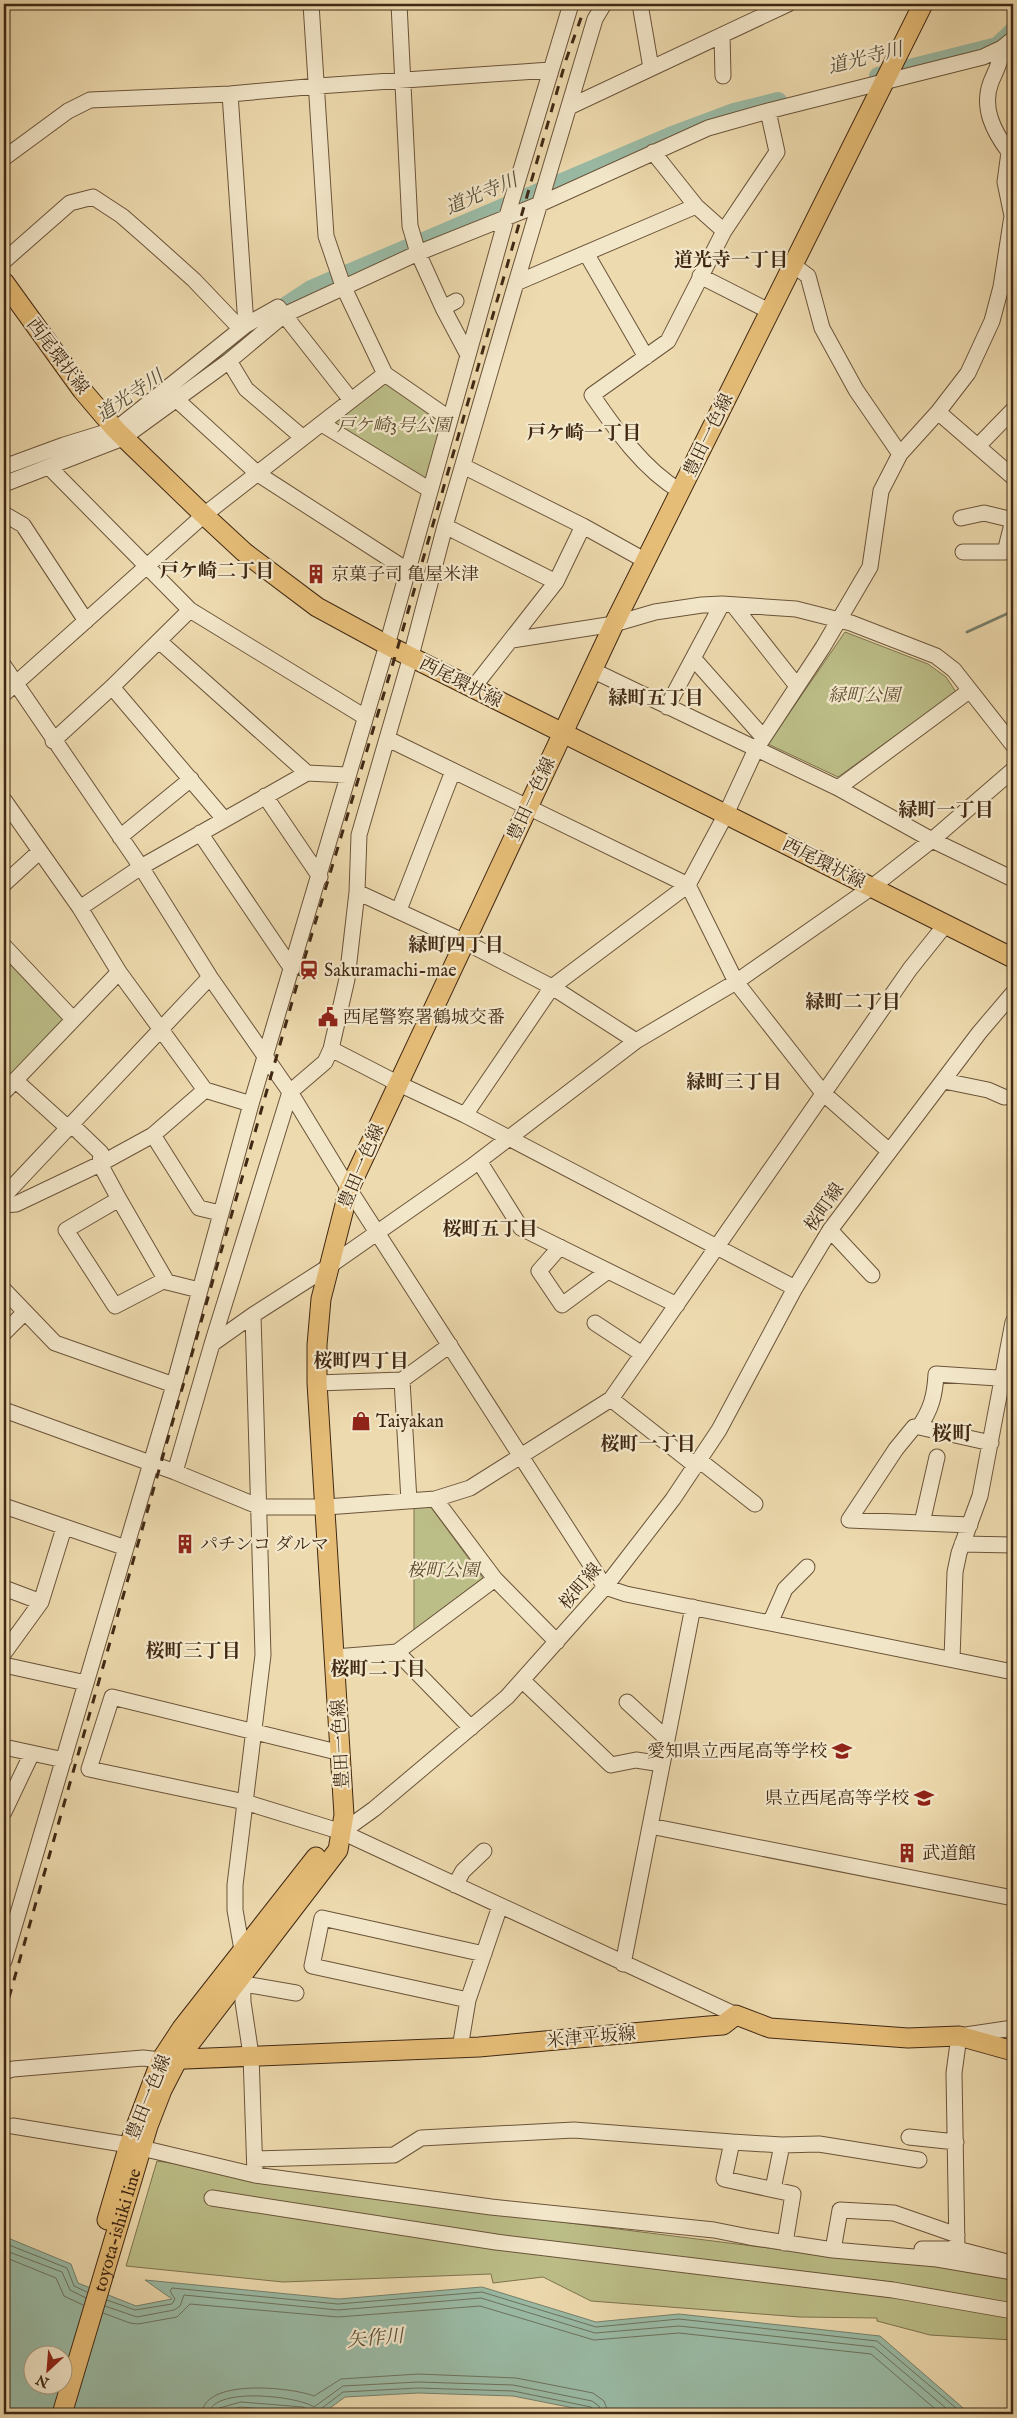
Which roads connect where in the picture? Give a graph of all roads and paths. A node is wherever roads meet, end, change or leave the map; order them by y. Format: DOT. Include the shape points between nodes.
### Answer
graph roads {
  1 [pos="311,4"];
  2 [pos="399,4"];
  3 [pos="604,4"];
  4 [pos="640,4"];
  5 [pos="788,4"];
  6 [pos="923,4"];
  7 [pos="570,5"];
  8 [pos="722,35"];
  9 [pos="1008,44"];
  10 [pos="651,68"];
  11 [pos="550,70"];
  12 [pos="723,76"];
  13 [pos="403,79"];
  14 [pos="885,81"];
  15 [pos="318,86"];
  16 [pos="230,94"];
  17 [pos="569,107"];
  18 [pos="768,111"];
  19 [pos="653,152"];
  20 [pos="1011,152"];
  21 [pos="4,158"];
  22 [pos="540,202"];
  23 [pos="696,206"];
  24 [pos="507,215"];
  25 [pos="724,231"];
  26 [pos="418,252"];
  27 [pos="586,253"];
  28 [pos="4,261"];
  29 [pos="793,265"];
  30 [pos="700,276"];
  31 [pos="4,282"];
  32 [pos="516,283"];
  33 [pos="343,286"];
  34 [pos="769,311"];
  35 [pos="282,312"];
  36 [pos="246,325"];
  37 [pos="468,355"];
  38 [pos="646,357"];
  39 [pos="229,362"];
  40 [pos="385,374"];
  41 [pos="176,400"];
  42 [pos="351,400"];
  43 [pos="1013,410"];
  44 [pos="938,412"];
  45 [pos="450,419"];
  46 [pos="322,424"];
  47 [pos="119,434"];
  48 [pos="302,438"];
  49 [pos="978,446"];
  50 [pos="900,454"];
  51 [pos="463,466"];
  52 [pos="4,467"];
  53 [pos="49,467"];
  54 [pos="258,474"];
  55 [pos="1013,477"];
  56 [pos="4,484"];
  57 [pos="430,490"];
  58 [pos="680,491"];
  59 [pos="4,514"];
  60 [pos="204,515"];
  61 [pos="961,518"];
  62 [pos="1013,520"];
  63 [pos="445,526"];
  64 [pos="584,526"];
  65 [pos="963,552"];
  66 [pos="646,561"];
  67 [pos="147,567"];
  68 [pos="407,570"];
  69 [pos="556,582"];
  70 [pos="728,605"];
  71 [pos="190,610"];
  72 [pos="840,619"];
  73 [pos="86,622"];
  74 [pos="614,624"];
  75 [pos="512,640"];
  76 [pos="159,641"];
  77 [pos="387,645"];
  78 [pos="411,656"];
  79 [pos="693,658"];
  80 [pos="4,666"];
  81 [pos="592,670"];
  82 [pos="15,683"];
  83 [pos="797,686"];
  84 [pos="112,687"];
  85 [pos="473,688"];
  86 [pos="969,691"];
  87 [pos="4,694"];
  88 [pos="667,707"];
  89 [pos="365,717"];
  90 [pos="562,734"];
  91 [pos="388,739"];
  92 [pos="53,740"];
  93 [pos="759,743"];
  94 [pos="1013,745"];
  95 [pos="1013,770"];
  96 [pos="453,771"];
  97 [pos="307,773"];
  98 [pos="347,776"];
  99 [pos="191,779"];
  100 [pos="838,788"];
  101 [pos="265,796"];
  102 [pos="4,800"];
  103 [pos="527,808"];
  104 [pos="726,814"];
  105 [pos="224,819"];
  106 [pos="200,833"];
  107 [pos="120,837"];
  108 [pos="932,840"];
  109 [pos="39,852"];
  110 [pos="141,866"];
  111 [pos="320,877"];
  112 [pos="1013,879"];
  113 [pos="4,884"];
  114 [pos="688,885"];
  115 [pos="872,887"];
  116 [pos="357,892"];
  117 [pos="80,908"];
  118 [pos="399,910"];
  119 [pos="946,924"];
  120 [pos="465,942"];
  121 [pos="4,946"];
  122 [pos="1013,958"];
  123 [pos="292,969"];
  124 [pos="119,972"];
  125 [pos="210,977"];
  126 [pos="736,982"];
  127 [pos="552,987"];
  128 [pos="1013,993"];
  129 [pos="72,1018"];
  130 [pos="161,1031"];
  131 [pos="636,1041"];
  132 [pos="331,1048"];
  133 [pos="266,1057"];
  134 [pos="15,1080"];
  135 [pos="944,1081"];
  136 [pos="398,1083"];
  137 [pos="205,1090"];
  138 [pos="4,1092"];
  139 [pos="290,1092"];
  140 [pos="823,1093"];
  141 [pos="1004,1097"];
  142 [pos="251,1104"];
  143 [pos="465,1115"];
  144 [pos="68,1128"];
  145 [pos="153,1135"];
  146 [pos="508,1138"];
  147 [pos="889,1151"];
  148 [pos="479,1161"];
  149 [pos="100,1164"];
  150 [pos="349,1189"];
  151 [pos="4,1196"];
  152 [pos="119,1199"];
  153 [pos="4,1205"];
  154 [pos="220,1213"];
  155 [pos="830,1230"];
  156 [pos="376,1232"];
  157 [pos="560,1247"];
  158 [pos="716,1248"];
  159 [pos="328,1267"];
  160 [pos="608,1271"];
  161 [pos="872,1275"];
  162 [pos="167,1282"];
  163 [pos="795,1288"];
  164 [pos="4,1290"];
  165 [pos="199,1290"];
  166 [pos="677,1305"];
  167 [pos="25,1312"];
  168 [pos="253,1315"];
  169 [pos="1013,1322"];
  170 [pos="595,1323"];
  171 [pos="4,1333"];
  172 [pos="212,1344"];
  173 [pos="450,1345"];
  174 [pos="642,1354"];
  175 [pos="1007,1378"];
  176 [pos="402,1380"];
  177 [pos="317,1383"];
  178 [pos="174,1385"];
  179 [pos="611,1399"];
  180 [pos="4,1410"];
  181 [pos="919,1427"];
  182 [pos="992,1443"];
  183 [pos="521,1455"];
  184 [pos="936,1457"];
  185 [pos="698,1463"];
  186 [pos="151,1464"];
  187 [pos="175,1472"];
  188 [pos="434,1499"];
  189 [pos="409,1501"];
  190 [pos="755,1504"];
  191 [pos="4,1506"];
  192 [pos="326,1506"];
  193 [pos="260,1507"];
  194 [pos="922,1523"];
  195 [pos="970,1525"];
  196 [pos="64,1528"];
  197 [pos="962,1544"];
  198 [pos="1013,1545"];
  199 [pos="126,1548"];
  200 [pos="807,1567"];
  201 [pos="496,1579"];
  202 [pos="606,1587"];
  203 [pos="4,1588"];
  204 [pos="41,1602"];
  205 [pos="693,1607"];
  206 [pos="770,1623"];
  207 [pos="557,1642"];
  208 [pos="397,1652"];
  209 [pos="4,1653"];
  210 [pos="335,1657"];
  211 [pos="952,1659"];
  212 [pos="4,1665"];
  213 [pos="1013,1672"];
  214 [pos="522,1680"];
  215 [pos="86,1683"];
  216 [pos="627,1702"];
  217 [pos="470,1728"];
  218 [pos="254,1733"];
  219 [pos="667,1739"];
  220 [pos="4,1747"];
  221 [pos="32,1753"];
  222 [pos="341,1753"];
  223 [pos="64,1760"];
  224 [pos="662,1764"];
  225 [pos="245,1802"];
  226 [pos="4,1812"];
  227 [pos="650,1826"];
  228 [pos="342,1832"];
  229 [pos="484,1851"];
  230 [pos="456,1885"];
  231 [pos="1013,1898"];
  232 [pos="500,1906"];
  233 [pos="242,1950"];
  234 [pos="484,1954"];
  235 [pos="4,1961"];
  236 [pos="623,1964"];
  237 [pos="244,1978"];
  238 [pos="296,1993"];
  239 [pos="468,2000"];
  240 [pos="736,2015"];
  241 [pos="1013,2028"];
  242 [pos="959,2036"];
  243 [pos="460,2048"];
  244 [pos="1013,2051"];
  245 [pos="250,2055"];
  246 [pos="169,2059"];
  247 [pos="4,2072"];
  248 [pos="12,2126"];
  249 [pos="908,2137"];
  250 [pos="732,2142"];
  251 [pos="956,2142"];
  252 [pos="782,2145"];
  253 [pos="134,2151"];
  254 [pos="255,2159"];
  255 [pos="919,2160"];
  256 [pos="256,2175"];
  257 [pos="773,2189"];
  258 [pos="212,2198"];
  259 [pos="957,2242"];
  260 [pos="785,2243"];
  261 [pos="833,2250"];
  262 [pos="888,2254"];
  263 [pos="1013,2266"];
  264 [pos="1013,2272"];
  265 [pos="1013,2311"];
  266 [pos="70,2346"];
  267 [pos="55,2396"];
  268 [pos="49,2414"];
  269 [pos="62,2414"];
  1 -- 15 [label="street"];
  2 -- 13 [label="street"];
  3 -- 17 [label="street" via="595,19"];
  4 -- 10 [label="street"];
  5 -- 8 [label="street"];
  6 -- 14 [label="main road, 豊田一色線"];
  7 -- 11 [label="street"];
  8 -- 10 [label="street"];
  8 -- 12 [label="street"];
  9 -- 14 [label="street" via="983,58"];
  9 -- 20 [label="street" via="990,84 988,111 995,132"];
  10 -- 17 [label="street"];
  11 -- 13 [label="street"];
  11 -- 24 [label="street"];
  13 -- 15 [label="street"];
  13 -- 26 [label="street" via="410,226"];
  14 -- 18 [label="street"];
  14 -- 29 [label="main road, 豊田一色線"];
  15 -- 16 [label="street"];
  15 -- 33 [label="street" via="326,236"];
  16 -- 21 [label="street" via="90,100 68,111"];
  16 -- 36 [label="street"];
  17 -- 22 [label="street"];
  18 -- 19 [label="street" via="708,128"];
  18 -- 25 [label="street" via="777,152"];
  19 -- 22 [label="street"];
  19 -- 23 [label="street"];
  20 -- 44 [label="street" via="1005,182 1012,216 992,321 968,373"];
  22 -- 24 [label="street"];
  22 -- 32 [label="street"];
  23 -- 25 [label="street"];
  23 -- 27 [label="street"];
  24 -- 26 [label="street"];
  24 -- 37 [label="street"];
  25 -- 30 [label="street"];
  26 -- 33 [label="street"];
  26 -- 37 [label="street" via="450,305"];
  27 -- 32 [label="street"];
  27 -- 38 [label="street"];
  28 -- 36 [label="street" via="70,203 93,197 146,237 235,323"];
  29 -- 34 [label="main road, 豊田一色線"];
  29 -- 50 [label="street" via="808,276 822,328 856,390"];
  30 -- 34 [label="street"];
  30 -- 38 [label="street" via="668,341"];
  31 -- 47 [label="main road, 西尾環状線" via="82,390"];
  32 -- 51 [label="street"];
  33 -- 35 [label="street"];
  33 -- 40 [label="street"];
  34 -- 58 [label="main road, 豊田一色線"];
  35 -- 36 [label="street"];
  35 -- 39 [label="street"];
  35 -- 42 [label="street"];
  36 -- 47 [label="street"];
  37 -- 45 [label="street"];
  38 -- 58 [label="street" via="592,395 623,439 669,485"];
  39 -- 41 [label="street"];
  39 -- 48 [label="street" via="246,389"];
  40 -- 42 [label="street"];
  40 -- 45 [label="street"];
  41 -- 47 [label="street"];
  41 -- 54 [label="street"];
  42 -- 46 [label="street"];
  43 -- 49 [label="street"];
  44 -- 49 [label="street"];
  44 -- 50 [label="street"];
  45 -- 57 [label="street"];
  46 -- 48 [label="street"];
  46 -- 57 [label="street"];
  47 -- 52 [label="street" via="64,444"];
  47 -- 53 [label="street"];
  47 -- 60 [label="main road, 西尾環状線"];
  48 -- 54 [label="street"];
  49 -- 55 [label="street"];
  50 -- 72 [label="street" via="881,491 870,567"];
  51 -- 63 [label="street"];
  51 -- 64 [label="street"];
  53 -- 56 [label="street"];
  53 -- 67 [label="street"];
  54 -- 60 [label="street"];
  54 -- 68 [label="street"];
  57 -- 68 [label="street"];
  58 -- 66 [label="main road, 豊田一色線"];
  59 -- 73 [label="street" via="23,525"];
  60 -- 67 [label="street"];
  60 -- 77 [label="main road, 西尾環状線" via="244,552 317,607"];
  61 -- 62 [label="street" via="984,513"];
  62 -- 65 [label="street" via="1005,552"];
  63 -- 69 [label="street"];
  63 -- 78 [label="street"];
  64 -- 66 [label="street"];
  64 -- 69 [label="street"];
  66 -- 74 [label="main road, 豊田一色線"];
  67 -- 71 [label="street"];
  67 -- 73 [label="street"];
  68 -- 77 [label="street"];
  69 -- 75 [label="street"];
  70 -- 72 [label="street" via="796,609"];
  70 -- 74 [label="street" via="655,612"];
  70 -- 79 [label="street"];
  70 -- 83 [label="street"];
  71 -- 76 [label="street"];
  71 -- 89 [label="street"];
  72 -- 83 [label="street"];
  72 -- 86 [label="street" via="936,656 954,670"];
  73 -- 82 [label="street"];
  74 -- 75 [label="street"];
  74 -- 81 [label="main road, 豊田一色線"];
  75 -- 85 [label="street"];
  76 -- 84 [label="street"];
  76 -- 97 [label="street"];
  77 -- 78 [label="main road, 西尾環状線"];
  77 -- 89 [label="street"];
  78 -- 85 [label="main road, 西尾環状線"];
  78 -- 91 [label="street"];
  79 -- 88 [label="street"];
  79 -- 93 [label="street"];
  80 -- 82 [label="street"];
  81 -- 88 [label="street"];
  81 -- 90 [label="main road, 豊田一色線"];
  82 -- 87 [label="street"];
  82 -- 92 [label="street"];
  83 -- 93 [label="street"];
  84 -- 92 [label="street"];
  84 -- 99 [label="street"];
  85 -- 90 [label="main road, 西尾環状線"];
  86 -- 94 [label="street"];
  86 -- 100 [label="street"];
  88 -- 93 [label="street"];
  89 -- 98 [label="street"];
  90 -- 103 [label="main road, 豊田一色線"];
  90 -- 104 [label="main road, 西尾環状線"];
  91 -- 96 [label="street"];
  91 -- 116 [label="street" via="359,835"];
  92 -- 107 [label="street"];
  93 -- 100 [label="street"];
  93 -- 104 [label="street"];
  95 -- 108 [label="street"];
  96 -- 103 [label="street"];
  96 -- 118 [label="street"];
  97 -- 98 [label="street"];
  97 -- 101 [label="street"];
  98 -- 111 [label="street"];
  99 -- 105 [label="street"];
  99 -- 107 [label="street"];
  100 -- 108 [label="street"];
  101 -- 105 [label="street"];
  101 -- 111 [label="street"];
  102 -- 109 [label="street"];
  103 -- 114 [label="street"];
  103 -- 120 [label="main road, 豊田一色線"];
  104 -- 114 [label="street"];
  104 -- 115 [label="main road, 西尾環状線"];
  105 -- 106 [label="street"];
  106 -- 110 [label="street"];
  106 -- 123 [label="street"];
  107 -- 110 [label="street"];
  108 -- 112 [label="street"];
  108 -- 115 [label="street"];
  109 -- 113 [label="street"];
  109 -- 117 [label="street"];
  110 -- 117 [label="street"];
  110 -- 125 [label="street"];
  111 -- 123 [label="street"];
  114 -- 126 [label="street"];
  114 -- 127 [label="street"];
  115 -- 119 [label="main road, 西尾環状線"];
  115 -- 126 [label="street"];
  116 -- 118 [label="street"];
  116 -- 132 [label="street" via="347,979"];
  117 -- 124 [label="street"];
  118 -- 120 [label="street"];
  119 -- 122 [label="main road, 西尾環状線"];
  119 -- 140 [label="street" via="910,969"];
  120 -- 127 [label="street"];
  120 -- 136 [label="main road, 豊田一色線"];
  121 -- 129 [label="street"];
  123 -- 133 [label="street"];
  124 -- 129 [label="street"];
  124 -- 130 [label="street"];
  125 -- 130 [label="street"];
  125 -- 133 [label="street"];
  126 -- 131 [label="street"];
  126 -- 140 [label="street"];
  127 -- 131 [label="street"];
  127 -- 143 [label="street"];
  128 -- 135 [label="street, 桜町線"];
  129 -- 134 [label="street"];
  130 -- 137 [label="street"];
  130 -- 144 [label="street"];
  131 -- 146 [label="street"];
  132 -- 136 [label="street"];
  132 -- 139 [label="street" via="325,1062"];
  133 -- 139 [label="street"];
  133 -- 142 [label="street"];
  134 -- 138 [label="street"];
  134 -- 144 [label="street"];
  135 -- 141 [label="street" via="988,1090"];
  135 -- 147 [label="street, 桜町線"];
  136 -- 143 [label="street"];
  136 -- 150 [label="main road, 豊田一色線"];
  137 -- 142 [label="street"];
  137 -- 145 [label="street"];
  139 -- 150 [label="street"];
  139 -- 172 [label="street"];
  140 -- 147 [label="street"];
  140 -- 158 [label="street"];
  142 -- 154 [label="street"];
  143 -- 146 [label="street"];
  144 -- 149 [label="street" via="76,1129 101,1153"];
  144 -- 151 [label="street"];
  145 -- 149 [label="street"];
  145 -- 154 [label="street" via="199,1208"];
  146 -- 148 [label="street"];
  146 -- 158 [label="street"];
  147 -- 155 [label="street, 桜町線"];
  148 -- 156 [label="street"];
  148 -- 157 [label="street" via="521,1228"];
  149 -- 152 [label="street"];
  149 -- 153 [label="street" via="16,1204"];
  150 -- 156 [label="street"];
  150 -- 159 [label="main road, 豊田一色線"];
  152 -- 162 [label="street"];
  152 -- 162 [label="street" via="66,1230 115,1306 163,1281"];
  154 -- 165 [label="street"];
  155 -- 161 [label="street"];
  155 -- 163 [label="street, 桜町線"];
  156 -- 159 [label="street"];
  156 -- 173 [label="street"];
  157 -- 160 [label="street"];
  157 -- 160 [label="street" via="540,1271 562,1305"];
  158 -- 163 [label="street"];
  158 -- 166 [label="street"];
  159 -- 168 [label="street"];
  159 -- 177 [label="main road, 豊田一色線" via="321,1299"];
  160 -- 166 [label="street"];
  162 -- 165 [label="street"];
  163 -- 185 [label="street, 桜町線"];
  164 -- 167 [label="street"];
  165 -- 178 [label="street"];
  166 -- 174 [label="street"];
  167 -- 171 [label="street"];
  167 -- 178 [label="street" via="55,1343"];
  168 -- 172 [label="street"];
  168 -- 193 [label="street"];
  169 -- 175 [label="street"];
  170 -- 174 [label="street"];
  172 -- 187 [label="street"];
  173 -- 176 [label="street"];
  173 -- 183 [label="street"];
  174 -- 179 [label="street"];
  175 -- 181 [label="street" via="936,1374 931,1406"];
  175 -- 182 [label="street"];
  176 -- 177 [label="street"];
  176 -- 189 [label="street"];
  177 -- 192 [label="main road, 豊田一色線"];
  178 -- 186 [label="street"];
  179 -- 183 [label="street"];
  179 -- 185 [label="street"];
  180 -- 186 [label="street"];
  181 -- 182 [label="street"];
  181 -- 194 [label="street" via="914,1427 896,1449 849,1520"];
  182 -- 195 [label="street"];
  183 -- 188 [label="street" via="470,1488"];
  183 -- 202 [label="street"];
  184 -- 194 [label="street"];
  185 -- 190 [label="street"];
  185 -- 202 [label="street, 桜町線"];
  186 -- 187 [label="street"];
  186 -- 199 [label="street"];
  187 -- 193 [label="street"];
  188 -- 189 [label="street"];
  188 -- 201 [label="street"];
  189 -- 192 [label="street"];
  191 -- 196 [label="street"];
  192 -- 193 [label="street"];
  192 -- 210 [label="main road, 豊田一色線"];
  193 -- 218 [label="street" via="263,1655"];
  194 -- 195 [label="street"];
  195 -- 197 [label="street"];
  196 -- 199 [label="street"];
  196 -- 204 [label="street"];
  197 -- 198 [label="street"];
  197 -- 211 [label="street" via="955,1572"];
  199 -- 215 [label="street"];
  200 -- 206 [label="street" via="786,1589"];
  201 -- 207 [label="street"];
  201 -- 208 [label="street"];
  202 -- 205 [label="street"];
  202 -- 207 [label="street, 桜町線"];
  203 -- 204 [label="street"];
  204 -- 209 [label="street"];
  205 -- 206 [label="street"];
  205 -- 219 [label="street"];
  206 -- 211 [label="street"];
  207 -- 214 [label="street, 桜町線"];
  208 -- 210 [label="street"];
  208 -- 217 [label="street"];
  210 -- 222 [label="main road, 豊田一色線"];
  211 -- 213 [label="street"];
  212 -- 215 [label="street"];
  214 -- 217 [label="street, 桜町線"];
  214 -- 224 [label="street" via="611,1765 636,1760"];
  215 -- 223 [label="street"];
  216 -- 219 [label="street"];
  217 -- 228 [label="street, 桜町線"];
  218 -- 222 [label="street"];
  218 -- 225 [label="street"];
  218 -- 225 [label="street" via="112,1697 89,1769"];
  219 -- 224 [label="street"];
  220 -- 221 [label="street"];
  221 -- 223 [label="street"];
  221 -- 226 [label="street"];
  222 -- 228 [label="main road, 豊田一色線"];
  223 -- 235 [label="street"];
  224 -- 227 [label="street"];
  225 -- 228 [label="street"];
  225 -- 233 [label="street" via="235,1885 235,1910"];
  227 -- 231 [label="street"];
  227 -- 236 [label="street"];
  228 -- 230 [label="street"];
  228 -- 233 [label="main road, 豊田一色線" via="329,1841"];
  228 -- 237 [label="main road, toyota-ishiki line" via="338,1850"];
  229 -- 230 [label="street" via="463,1871"];
  230 -- 232 [label="street"];
  232 -- 234 [label="street"];
  232 -- 236 [label="street"];
  233 -- 237 [label="street"];
  233 -- 246 [label="main road, 豊田一色線" via="182,2028"];
  234 -- 239 [label="street"];
  234 -- 239 [label="street" via="322,1918 312,1966"];
  236 -- 240 [label="street"];
  237 -- 238 [label="street"];
  237 -- 245 [label="street" via="243,2002"];
  237 -- 246 [label="main road, toyota-ishiki line"];
  239 -- 243 [label="street"];
  240 -- 242 [label="main road" via="770,2028 908,2038"];
  240 -- 243 [label="main road, 米津平坂線" via="723,2025"];
  241 -- 242 [label="street"];
  242 -- 244 [label="main road"];
  242 -- 251 [label="street" via="954,2074"];
  243 -- 245 [label="main road, 米津平坂線"];
  245 -- 246 [label="main road, 米津平坂線"];
  245 -- 254 [label="street"];
  246 -- 247 [label="street" via="118,2060"];
  246 -- 253 [label="main road, toyota-ishiki line" via="153,2111"];
  248 -- 253 [label="street"];
  249 -- 251 [label="street"];
  250 -- 252 [label="street"];
  250 -- 254 [label="street" via="574,2130 421,2138 394,2154"];
  250 -- 257 [label="street" via="724,2179"];
  251 -- 259 [label="street"];
  252 -- 255 [label="street" via="819,2144"];
  252 -- 257 [label="street"];
  253 -- 256 [label="street"];
  253 -- 266 [label="main road, 豊田一色線"];
  253 -- 269 [label="main road, toyota-ishiki line"];
  254 -- 256 [label="street"];
  256 -- 260 [label="street" via="491,2207 714,2230"];
  257 -- 260 [label="street" via="793,2194"];
  258 -- 265 [label="street" via="496,2242 893,2290"];
  259 -- 261 [label="street" via="894,2213 840,2210"];
  259 -- 262 [label="street"];
  259 -- 263 [label="street"];
  260 -- 261 [label="street"];
  261 -- 262 [label="street"];
  262 -- 264 [label="street"];
  267 -- 268 [label="main road"];
}
